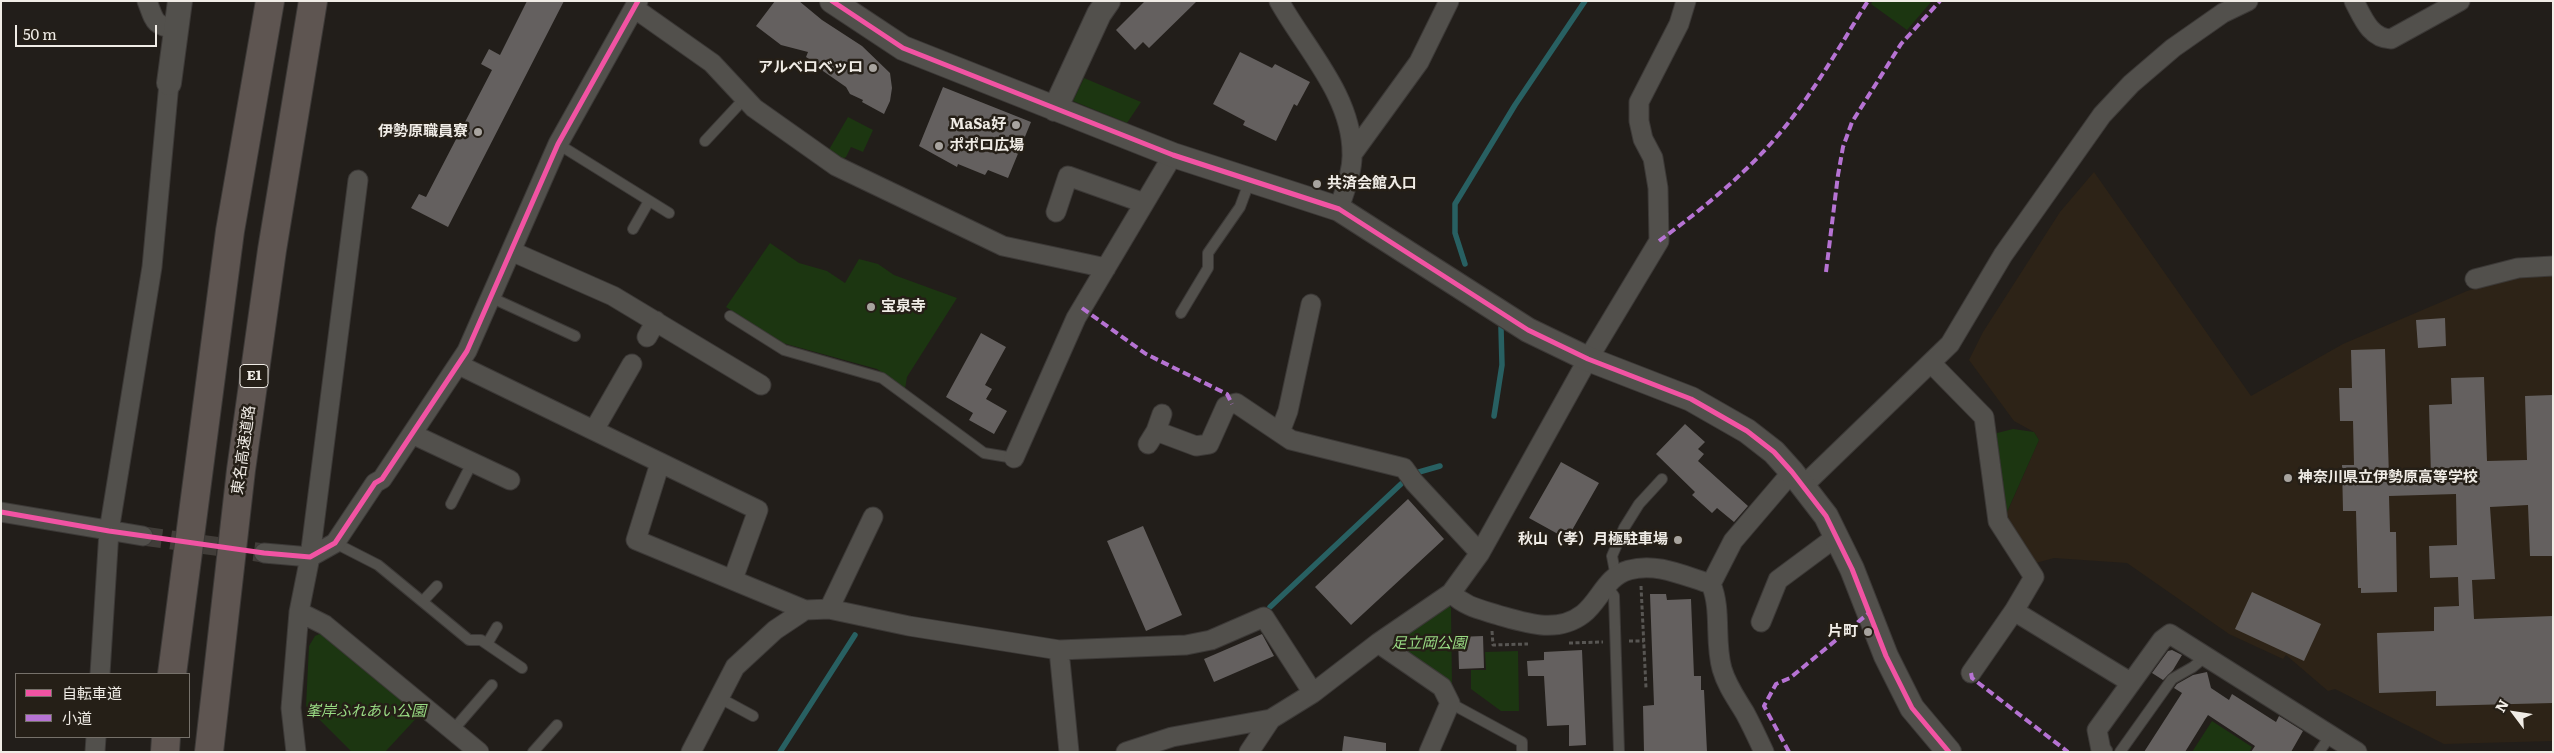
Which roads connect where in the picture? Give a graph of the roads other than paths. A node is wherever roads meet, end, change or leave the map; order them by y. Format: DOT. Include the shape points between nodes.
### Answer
graph roads {
  1 [pos="147,1"];
  2 [pos="180,1"];
  3 [pos="313,1"];
  4 [pos="832,1"];
  5 [pos="1108,1"];
  6 [pos="1449,1"];
  7 [pos="1686,1"];
  8 [pos="2248,1"];
  9 [pos="2354,1"];
  10 [pos="2460,1"];
  11 [pos="1286,4"];
  12 [pos="269,5"];
  13 [pos="636,5"];
  14 [pos="176,28"];
  15 [pos="169,83"];
  16 [pos="745,98"];
  17 [pos="1054,109"];
  18 [pos="705,141"];
  19 [pos="558,144"];
  20 [pos="1352,153"];
  21 [pos="1173,155"];
  22 [pos="1250,179"];
  23 [pos="358,180"];
  24 [pos="649,201"];
  25 [pos="1144,203"];
  26 [pos="1339,209"];
  27 [pos="1056,212"];
  28 [pos="669,213"];
  29 [pos="632,229"];
  30 [pos="511,251"];
  31 [pos="2553,266"];
  32 [pos="1106,268"];
  33 [pos="2475,279"];
  34 [pos="490,297"];
  35 [pos="1311,304"];
  36 [pos="1181,313"];
  37 [pos="730,316"];
  38 [pos="575,336"];
  39 [pos="1588,359"];
  40 [pos="632,364"];
  41 [pos="1932,364"];
  42 [pos="459,365"];
  43 [pos="761,385"];
  44 [pos="1155,429"];
  45 [pos="594,430"];
  46 [pos="1280,432"];
  47 [pos="412,434"];
  48 [pos="1014,458"];
  49 [pos="472,463"];
  50 [pos="660,463"];
  51 [pos="1798,478"];
  52 [pos="1662,479"];
  53 [pos="510,480"];
  54 [pos="451,504"];
  55 [pos="1,512"];
  56 [pos="873,517"];
  57 [pos="109,531"];
  58 [pos="143,536"];
  59 [pos="1836,537"];
  60 [pos="335,542"];
  61 [pos="264,553"];
  62 [pos="1480,553"];
  63 [pos="310,557"];
  64 [pos="733,579"];
  65 [pos="1611,581"];
  66 [pos="1711,584"];
  67 [pos="437,586"];
  68 [pos="1450,593"];
  69 [pos="423,601"];
  70 [pos="829,609"];
  71 [pos="805,610"];
  72 [pos="1761,611"];
  73 [pos="2014,611"];
  74 [pos="299,612"];
  75 [pos="497,627"];
  76 [pos="1378,643"];
  77 [pos="486,644"];
  78 [pos="1059,650"];
  79 [pos="2205,657"];
  80 [pos="522,668"];
  81 [pos="100,673"];
  82 [pos="172,673"];
  83 [pos="1971,673"];
  84 [pos="2130,682"];
  85 [pos="492,685"];
  86 [pos="1313,693"];
  87 [pos="718,697"];
  88 [pos="1450,703"];
  89 [pos="753,716"];
  90 [pos="1271,719"];
  91 [pos="557,725"];
  92 [pos="454,729"];
  93 [pos="2330,736"];
  94 [pos="96,738"];
  95 [pos="166,738"];
  96 [pos="95,752"];
  97 [pos="165,752"];
  98 [pos="209,752"];
  99 [pos="296,752"];
  100 [pos="479,752"];
  101 [pos="533,752"];
  102 [pos="690,752"];
  103 [pos="1068,752"];
  104 [pos="1126,752"];
  105 [pos="1249,752"];
  106 [pos="1430,752"];
  107 [pos="1522,752"];
  108 [pos="1618,752"];
  109 [pos="1764,752"];
  110 [pos="1950,752"];
  111 [pos="2103,752"];
  112 [pos="2120,752"];
  113 [pos="2319,752"];
  114 [pos="2357,752"];
  1 -- 14 [label="street" via="159,26"];
  2 -- 14 [label="street"];
  3 -- 98 [label="highway, 東名高速道路 / E1" via="272,250 242,461"];
  4 -- 17 [label="street" via="903,48"];
  5 -- 17 [label="street"];
  6 -- 20 [label="street" via="1418,62"];
  7 -- 39 [label="street" via="1679,24 1640,102 1641,130 1653,158 1658,188 1659,242"];
  8 -- 41 [label="street" via="2223,13 2173,48 2131,84 2102,115 2003,256 1950,344"];
  9 -- 10 [label="street" via="2367,26 2383,38 2391,39"];
  11 -- 20 [label="street" via="1338,94"];
  12 -- 82 [label="highway" via="228,241"];
  13 -- 16 [label="street" via="712,63"];
  13 -- 19 [label="street"];
  14 -- 15 [label="street"];
  15 -- 57 [label="street" via="152,267"];
  16 -- 18 [label="lane"];
  16 -- 32 [label="street" via="775,125 836,166 994,242 1028,253"];
  17 -- 21 [label="street"];
  19 -- 24 [label="lane"];
  19 -- 30 [label="street"];
  20 -- 26 [label="street"];
  21 -- 22 [label="street"];
  21 -- 25 [label="street"];
  22 -- 26 [label="street"];
  22 -- 36 [label="lane" via="1240,207 1208,253 1208,268"];
  23 -- 63 [label="street"];
  24 -- 28 [label="lane"];
  24 -- 29 [label="lane"];
  25 -- 27 [label="street" via="1068,176"];
  25 -- 32 [label="street"];
  26 -- 39 [label="street" via="1528,330"];
  30 -- 34 [label="street"];
  30 -- 43 [label="street" via="613,296 651,328"];
  31 -- 33 [label="street" via="2518,268"];
  32 -- 48 [label="street" via="1076,318"];
  34 -- 38 [label="lane"];
  34 -- 42 [label="street"];
  35 -- 46 [label="street" via="1297,334 1288,411"];
  37 -- 48 [label="lane" via="784,350 882,378 984,453"];
  39 -- 51 [label="street" via="1708,407 1761,442"];
  39 -- 62 [label="street"];
  40 -- 45 [label="street"];
  41 -- 51 [label="street"];
  41 -- 73 [label="street" via="1984,416 1998,520 2034,577"];
  42 -- 45 [label="street"];
  42 -- 47 [label="street"];
  44 -- 46 [label="street" via="1196,446 1209,444 1226,406 1236,403"];
  45 -- 50 [label="street"];
  46 -- 62 [label="street" via="1291,440 1404,468"];
  47 -- 49 [label="street"];
  47 -- 60 [label="street"];
  49 -- 53 [label="street"];
  49 -- 54 [label="lane"];
  50 -- 64 [label="street" via="758,510"];
  50 -- 64 [label="street" via="634,547"];
  51 -- 59 [label="street" via="1826,516"];
  51 -- 66 [label="street" via="1733,540"];
  52 -- 65 [label="lane" via="1639,504 1624,528 1612,556"];
  55 -- 57 [label="street"];
  56 -- 70 [label="street"];
  57 -- 58 [label="street"];
  57 -- 81 [label="street"];
  59 -- 72 [label="street" via="1778,580"];
  59 -- 110 [label="street" via="1886,656 1912,708"];
  60 -- 63 [label="street"];
  60 -- 69 [label="lane" via="378,565"];
  61 -- 63 [label="street"];
  62 -- 68 [label="street"];
  63 -- 74 [label="street"];
  64 -- 71 [label="street"];
  65 -- 66 [label="street" via="1627,570 1661,568"];
  65 -- 68 [label="street" via="1583,614 1552,626 1526,623 1462,604"];
  65 -- 108 [label="lane"];
  66 -- 109 [label="street" via="1716,597 1721,668"];
  67 -- 69 [label="lane"];
  68 -- 76 [label="street"];
  69 -- 77 [label="lane" via="469,640 481,640"];
  70 -- 71 [label="street"];
  70 -- 78 [label="street" via="909,626"];
  71 -- 87 [label="street" via="754,648 735,667"];
  73 -- 83 [label="street"];
  73 -- 84 [label="street"];
  74 -- 92 [label="street" via="325,625"];
  74 -- 99 [label="street" via="291,708"];
  75 -- 77 [label="lane"];
  76 -- 86 [label="street"];
  76 -- 88 [label="street" via="1442,688"];
  77 -- 80 [label="lane"];
  78 -- 86 [label="street" via="1186,645 1211,640 1264,617"];
  78 -- 103 [label="street"];
  79 -- 84 [label="street" via="2170,634"];
  79 -- 93 [label="street"];
  79 -- 112 [label="lane" via="2172,679"];
  84 -- 111 [label="street" via="2097,730"];
  85 -- 92 [label="lane"];
  86 -- 90 [label="street"];
  87 -- 89 [label="lane"];
  87 -- 102 [label="street"];
  88 -- 106 [label="street"];
  88 -- 107 [label="lane" via="1522,742"];
  90 -- 104 [label="street" via="1172,737"];
  90 -- 105 [label="street"];
  91 -- 101 [label="lane"];
  92 -- 100 [label="street"];
  93 -- 113 [label="lane"];
  93 -- 114 [label="street"];
  94 -- 96 [label="street"];
  95 -- 97 [label="highway"];
}
